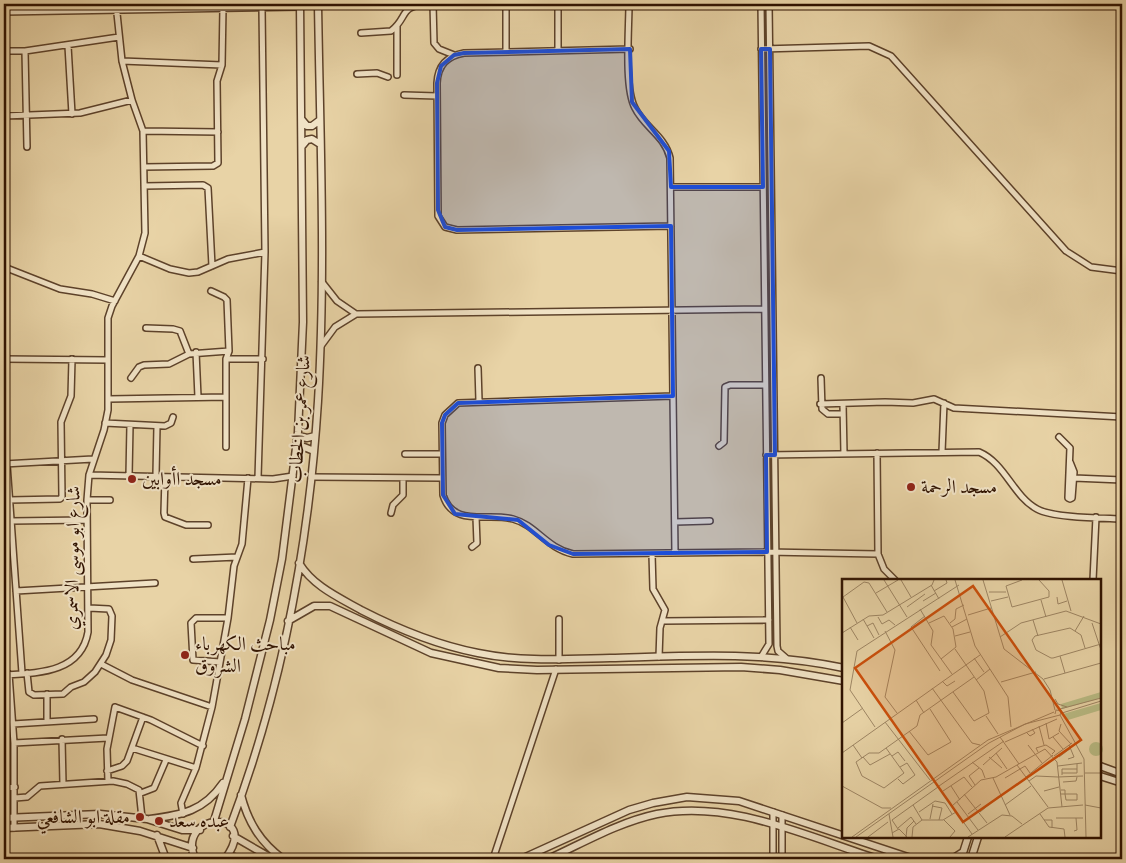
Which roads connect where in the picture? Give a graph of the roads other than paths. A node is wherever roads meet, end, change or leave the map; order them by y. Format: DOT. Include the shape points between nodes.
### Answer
graph roads {
  1 [pos="318,4"];
  2 [pos="428,4"];
  3 [pos="433,4"];
  4 [pos="479,4"];
  5 [pos="629,4"];
  6 [pos="761,4"];
  7 [pos="770,4"];
  8 [pos="300,5"];
  9 [pos="518,5"];
  10 [pos="558,5"];
  11 [pos="506,6"];
  12 [pos="116,7"];
  13 [pos="223,8"];
  14 [pos="262,8"];
  15 [pos="4,12"];
  16 [pos="397,25"];
  17 [pos="361,33"];
  18 [pos="119,37"];
  19 [pos="68,46"];
  20 [pos="630,49"];
  21 [pos="761,49"];
  22 [pos="770,49"];
  23 [pos="558,50"];
  24 [pos="4,51"];
  25 [pos="25,51"];
  26 [pos="506,52"];
  27 [pos="454,55"];
  28 [pos="122,61"];
  29 [pos="222,65"];
  30 [pos="357,74"];
  31 [pos="397,75"];
  32 [pos="388,77"];
  33 [pos="404,95"];
  34 [pos="438,96"];
  35 [pos="132,100"];
  36 [pos="72,114"];
  37 [pos="4,116"];
  38 [pos="26,116"];
  39 [pos="301,118"];
  40 [pos="320,120"];
  41 [pos="143,131"];
  42 [pos="218,132"];
  43 [pos="320,144"];
  44 [pos="301,147"];
  45 [pos="27,148"];
  46 [pos="144,167"];
  47 [pos="144,186"];
  48 [pos="763,187"];
  49 [pos="671,188"];
  50 [pos="671,226"];
  51 [pos="4,232"];
  52 [pos="4,238"];
  53 [pos="265,252"];
  54 [pos="139,256"];
  55 [pos="212,266"];
  56 [pos="4,267"];
  57 [pos="1122,271"];
  58 [pos="320,279"];
  59 [pos="211,291"];
  60 [pos="115,301"];
  61 [pos="764,309"];
  62 [pos="672,310"];
  63 [pos="356,314"];
  64 [pos="146,328"];
  65 [pos="320,346"];
  66 [pos="228,350"];
  67 [pos="196,352"];
  68 [pos="189,354"];
  69 [pos="4,359"];
  70 [pos="72,359"];
  71 [pos="226,359"];
  72 [pos="263,359"];
  73 [pos="108,360"];
  74 [pos="478,368"];
  75 [pos="131,378"];
  76 [pos="822,378"];
  77 [pos="765,385"];
  78 [pos="673,396"];
  79 [pos="198,397"];
  80 [pos="226,397"];
  81 [pos="109,399"];
  82 [pos="479,400"];
  83 [pos="944,403"];
  84 [pos="820,404"];
  85 [pos="843,404"];
  86 [pos="843,414"];
  87 [pos="1122,417"];
  88 [pos="173,418"];
  89 [pos="105,423"];
  90 [pos="130,425"];
  91 [pos="157,426"];
  92 [pos="298,436"];
  93 [pos="315,436"];
  94 [pos="1059,437"];
  95 [pos="719,446"];
  96 [pos="226,447"];
  97 [pos="296,450"];
  98 [pos="314,451"];
  99 [pos="942,452"];
  100 [pos="877,453"];
  101 [pos="405,454"];
  102 [pos="442,454"];
  103 [pos="844,454"];
  104 [pos="766,455"];
  105 [pos="775,455"];
  106 [pos="93,459"];
  107 [pos="62,461"];
  108 [pos="6,464"];
  109 [pos="89,475"];
  110 [pos="156,475"];
  111 [pos="129,476"];
  112 [pos="293,476"];
  113 [pos="165,477"];
  114 [pos="311,477"];
  115 [pos="248,478"];
  116 [pos="258,478"];
  117 [pos="403,478"];
  118 [pos="442,478"];
  119 [pos="1122,480"];
  120 [pos="9,500"];
  121 [pos="87,500"];
  122 [pos="110,500"];
  123 [pos="391,513"];
  124 [pos="4,514"];
  125 [pos="11,514"];
  126 [pos="476,517"];
  127 [pos="1096,518"];
  128 [pos="1122,519"];
  129 [pos="86,520"];
  130 [pos="11,521"];
  131 [pos="710,521"];
  132 [pos="675,522"];
  133 [pos="208,525"];
  134 [pos="472,547"];
  135 [pos="768,552"];
  136 [pos="776,552"];
  137 [pos="675,553"];
  138 [pos="652,554"];
  139 [pos="878,554"];
  140 [pos="237,557"];
  141 [pos="193,559"];
  142 [pos="299,563"];
  143 [pos="894,579"];
  144 [pos="1093,579"];
  145 [pos="155,583"];
  146 [pos="88,586"];
  147 [pos="16,591"];
  148 [pos="89,608"];
  149 [pos="228,618"];
  150 [pos="559,619"];
  151 [pos="768,620"];
  152 [pos="288,621"];
  153 [pos="663,621"];
  154 [pos="479,654"];
  155 [pos="660,657"];
  156 [pos="689,657"];
  157 [pos="761,657"];
  158 [pos="786,658"];
  159 [pos="559,660"];
  160 [pos="220,662"];
  161 [pos="102,664"];
  162 [pos="478,664"];
  163 [pos="689,668"];
  164 [pos="842,668"];
  165 [pos="556,669"];
  166 [pos="25,673"];
  167 [pos="6,674"];
  168 [pos="842,680"];
  169 [pos="10,694"];
  170 [pos="46,694"];
  171 [pos="4,695"];
  172 [pos="212,707"];
  173 [pos="143,717"];
  174 [pos="94,719"];
  175 [pos="47,722"];
  176 [pos="13,724"];
  177 [pos="108,738"];
  178 [pos="62,739"];
  179 [pos="14,743"];
  180 [pos="202,746"];
  181 [pos="132,748"];
  182 [pos="166,760"];
  183 [pos="1101,766"];
  184 [pos="196,768"];
  185 [pos="107,771"];
  186 [pos="1122,774"];
  187 [pos="1101,776"];
  188 [pos="227,778"];
  189 [pos="108,782"];
  190 [pos="1122,783"];
  191 [pos="63,784"];
  192 [pos="4,788"];
  193 [pos="15,788"];
  194 [pos="141,793"];
  195 [pos="241,795"];
  196 [pos="15,798"];
  197 [pos="773,812"];
  198 [pos="183,814"];
  199 [pos="782,815"];
  200 [pos="14,817"];
  201 [pos="4,818"];
  202 [pos="144,819"];
  203 [pos="214,821"];
  204 [pos="772,825"];
  205 [pos="230,827"];
  206 [pos="4,828"];
  207 [pos="14,828"];
  208 [pos="782,828"];
  209 [pos="200,830"];
  210 [pos="156,835"];
  211 [pos="233,836"];
  212 [pos="842,837"];
  213 [pos="846,838"];
  214 [pos="968,838"];
  215 [pos="978,838"];
  216 [pos="193,848"];
  217 [pos="962,856"];
  218 [pos="227,857"];
  219 [pos="972,858"];
  220 [pos="166,859"];
  221 [pos="195,859"];
  222 [pos="241,859"];
  223 [pos="281,859"];
  224 [pos="493,859"];
  225 [pos="521,859"];
  226 [pos="548,859"];
  227 [pos="773,859"];
  228 [pos="782,859"];
  229 [pos="878,859"];
  230 [pos="914,859"];
  231 [pos="952,859"];
  1 -- 40 [label="street, شارع عمر بن الخطاب"];
  2 -- 16 [label="street" via="411,7"];
  3 -- 27 [label="street" via="434,43 439,49"];
  4 -- 11 [label="street"];
  5 -- 20 [label="street"];
  6 -- 21 [label="street"];
  7 -- 22 [label="street"];
  8 -- 14 [label="street"];
  8 -- 39 [label="street, شارع عمر بن الخطاب"];
  9 -- 10 [label="street"];
  9 -- 11 [label="street"];
  10 -- 23 [label="street"];
  11 -- 26 [label="street"];
  12 -- 13 [label="street"];
  12 -- 15 [label="street"];
  12 -- 18 [label="street, شارع ابو موسى الاسمري"];
  13 -- 14 [label="street"];
  13 -- 29 [label="street"];
  14 -- 53 [label="street"];
  16 -- 17 [label="street" via="386,32"];
  16 -- 31 [label="street"];
  18 -- 19 [label="street"];
  18 -- 28 [label="street, شارع ابو موسى الاسمري"];
  19 -- 25 [label="street"];
  19 -- 36 [label="street"];
  20 -- 23 [label="street"];
  20 -- 49 [label="street" via="632,102 640,117 669,150"];
  21 -- 22 [label="street"];
  21 -- 48 [label="street"];
  22 -- 57 [label="street" via="869,46 891,56 1066,251 1091,267"];
  22 -- 105 [label="street"];
  23 -- 26 [label="street"];
  24 -- 25 [label="street"];
  25 -- 38 [label="street"];
  26 -- 27 [label="street"];
  27 -- 34 [label="street" via="441,66"];
  28 -- 29 [label="street"];
  28 -- 35 [label="street, شارع ابو موسى الاسمري"];
  29 -- 42 [label="street" via="217,81"];
  30 -- 32 [label="street"];
  33 -- 34 [label="street"];
  34 -- 50 [label="street" via="438,216 445,227 457,230"];
  35 -- 36 [label="street"];
  35 -- 41 [label="street, شارع ابو موسى الاسمري"];
  36 -- 38 [label="street"];
  37 -- 38 [label="street"];
  38 -- 45 [label="street"];
  39 -- 40 [label="street" via="307,126"];
  39 -- 44 [label="street, شارع عمر بن الخطاب"];
  40 -- 43 [label="street, شارع عمر بن الخطاب"];
  41 -- 42 [label="street"];
  41 -- 46 [label="street, شارع ابو موسى الاسمري"];
  42 -- 46 [label="street" via="218,161 215,166"];
  43 -- 44 [label="street" via="312,139 303,142"];
  43 -- 58 [label="street, شارع عمر بن الخطاب"];
  44 -- 92 [label="street, شارع عمر بن الخطاب" via="304,322"];
  46 -- 47 [label="street, شارع ابو موسى الاسمري"];
  47 -- 54 [label="street, شارع ابو موسى الاسمري" via="145,233"];
  47 -- 55 [label="street" via="203,185 208,188"];
  48 -- 49 [label="street"];
  48 -- 61 [label="street"];
  49 -- 50 [label="street"];
  50 -- 62 [label="street"];
  51 -- 52 [label="street"];
  53 -- 55 [label="street" via="228,259"];
  53 -- 72 [label="street"];
  54 -- 55 [label="street" via="179,272 198,272"];
  54 -- 60 [label="street, شارع ابو موسى الاسمري"];
  56 -- 60 [label="street" via="60,288"];
  58 -- 63 [label="street" via="337,301"];
  58 -- 65 [label="street, شارع عمر بن الخطاب"];
  59 -- 66 [label="street" via="226,300"];
  60 -- 73 [label="street, شارع ابو موسى الاسمري" via="108,318"];
  61 -- 62 [label="street"];
  61 -- 77 [label="street"];
  62 -- 63 [label="street"];
  62 -- 78 [label="street"];
  63 -- 65 [label="street" via="335,327"];
  64 -- 68 [label="street" via="176,330 182,334"];
  65 -- 93 [label="street, شارع عمر بن الخطاب"];
  66 -- 67 [label="street"];
  66 -- 71 [label="street"];
  67 -- 68 [label="street"];
  67 -- 79 [label="street"];
  68 -- 75 [label="street" via="173,364 141,366"];
  69 -- 70 [label="street"];
  70 -- 73 [label="street"];
  70 -- 107 [label="street" via="71,396 62,422"];
  71 -- 72 [label="street"];
  71 -- 80 [label="street"];
  72 -- 116 [label="street"];
  73 -- 81 [label="street, شارع ابو موسى الاسمري"];
  74 -- 82 [label="street"];
  76 -- 84 [label="street"];
  77 -- 95 [label="street" via="725,387 724,442"];
  77 -- 104 [label="street"];
  78 -- 82 [label="street"];
  78 -- 132 [label="street"];
  79 -- 80 [label="street"];
  79 -- 81 [label="street"];
  80 -- 96 [label="street"];
  81 -- 89 [label="street, شارع ابو موسى الاسمري"];
  82 -- 102 [label="street" via="458,402 444,415"];
  83 -- 85 [label="street" via="934,399 913,403"];
  83 -- 87 [label="street" via="954,408"];
  83 -- 99 [label="street"];
  84 -- 85 [label="street"];
  84 -- 86 [label="street" via="825,413"];
  85 -- 86 [label="street"];
  86 -- 103 [label="street"];
  88 -- 91 [label="street" via="168,425"];
  89 -- 90 [label="street"];
  89 -- 106 [label="street, شارع ابو موسى الاسمري"];
  90 -- 91 [label="street"];
  90 -- 111 [label="street"];
  91 -- 110 [label="street"];
  92 -- 93 [label="street"];
  92 -- 97 [label="street, شارع عمر بن الخطاب"];
  93 -- 98 [label="street, شارع عمر بن الخطاب"];
  94 -- 119 [label="street" via="1070,448 1072,481"];
  97 -- 98 [label="street" via="304,447"];
  97 -- 112 [label="street, شارع عمر بن الخطاب"];
  98 -- 114 [label="street, شارع عمر بن الخطاب"];
  99 -- 100 [label="street"];
  99 -- 127 [label="street" via="971,451 987,456 1032,505 1043,512"];
  100 -- 103 [label="street"];
  100 -- 139 [label="street"];
  101 -- 102 [label="street"];
  102 -- 118 [label="street"];
  103 -- 105 [label="street"];
  104 -- 105 [label="street"];
  104 -- 135 [label="street"];
  105 -- 136 [label="street"];
  106 -- 107 [label="street"];
  106 -- 109 [label="street, شارع ابو موسى الاسمري"];
  107 -- 108 [label="street"];
  107 -- 120 [label="street" via="61,499"];
  108 -- 120 [label="street"];
  109 -- 111 [label="street"];
  109 -- 121 [label="street, شارع ابو موسى الاسمري"];
  110 -- 111 [label="street"];
  110 -- 113 [label="street"];
  112 -- 116 [label="street"];
  112 -- 188 [label="street, شارع عمر بن الخطاب" via="270,620"];
  113 -- 115 [label="street"];
  113 -- 133 [label="street" via="165,517 186,525"];
  114 -- 117 [label="street"];
  114 -- 142 [label="street, شارع عمر بن الخطاب"];
  115 -- 116 [label="street"];
  115 -- 140 [label="street" via="242,544"];
  117 -- 118 [label="street"];
  117 -- 123 [label="street" via="403,495 393,505"];
  118 -- 126 [label="street" via="443,495 449,509 462,516"];
  120 -- 125 [label="street"];
  121 -- 122 [label="street"];
  121 -- 129 [label="street, شارع ابو موسى الاسمري"];
  124 -- 125 [label="street"];
  125 -- 130 [label="street"];
  126 -- 134 [label="street" via="477,543"];
  126 -- 138 [label="street" via="518,520 549,545 573,554"];
  127 -- 128 [label="street"];
  127 -- 144 [label="street"];
  129 -- 130 [label="street"];
  129 -- 146 [label="street, شارع ابو موسى الاسمري"];
  130 -- 147 [label="street"];
  131 -- 132 [label="street"];
  132 -- 137 [label="street"];
  135 -- 136 [label="street"];
  135 -- 137 [label="street"];
  135 -- 151 [label="street"];
  136 -- 139 [label="street"];
  136 -- 158 [label="street" via="777,646"];
  137 -- 138 [label="street"];
  138 -- 153 [label="street" via="653,589 665,610"];
  139 -- 143 [label="street" via="884,569"];
  140 -- 141 [label="street"];
  140 -- 149 [label="street"];
  142 -- 152 [label="street, شارع عمر بن الخطاب"];
  142 -- 154 [label="street" via="315,583 379,619 440,644"];
  145 -- 146 [label="street"];
  146 -- 147 [label="street"];
  146 -- 148 [label="street, شارع ابو موسى الاسمري"];
  147 -- 166 [label="street"];
  148 -- 161 [label="street" via="105,608 111,612 111,640"];
  148 -- 166 [label="street, شارع ابو موسى الاسمري" via="87,640 74,660 60,668"];
  149 -- 160 [label="street"];
  149 -- 160 [label="street" via="196,618 191,623 193,660"];
  150 -- 159 [label="street"];
  151 -- 153 [label="street"];
  151 -- 157 [label="street" via="769,644"];
  152 -- 162 [label="street" via="314,606 330,606 431,653"];
  152 -- 195 [label="street, شارع عمر بن الخطاب" via="265,717"];
  153 -- 155 [label="street"];
  154 -- 159 [label="street"];
  154 -- 162 [label="street"];
  155 -- 156 [label="street"];
  155 -- 159 [label="street"];
  156 -- 157 [label="street"];
  156 -- 163 [label="street"];
  157 -- 158 [label="street"];
  158 -- 164 [label="street"];
  160 -- 172 [label="street"];
  161 -- 170 [label="street" via="84,682 63,694"];
  161 -- 172 [label="street" via="132,680"];
  162 -- 165 [label="street"];
  163 -- 165 [label="street"];
  163 -- 168 [label="street" via="760,668"];
  165 -- 224 [label="street"];
  166 -- 167 [label="street, شارع ابو موسى الاسمري"];
  166 -- 170 [label="street" via="30,694"];
  167 -- 169 [label="street"];
  169 -- 171 [label="street"];
  169 -- 176 [label="street"];
  170 -- 175 [label="street"];
  172 -- 180 [label="street"];
  173 -- 177 [label="street" via="115,707"];
  173 -- 180 [label="street"];
  173 -- 181 [label="street"];
  174 -- 175 [label="street"];
  175 -- 176 [label="street"];
  176 -- 179 [label="street"];
  177 -- 178 [label="street"];
  177 -- 185 [label="street"];
  178 -- 179 [label="street"];
  178 -- 191 [label="street"];
  179 -- 193 [label="street"];
  180 -- 184 [label="street"];
  181 -- 182 [label="street"];
  181 -- 185 [label="street" via="125,764"];
  182 -- 184 [label="street"];
  182 -- 194 [label="street" via="154,788"];
  183 -- 186 [label="street"];
  184 -- 198 [label="street" via="181,803"];
  185 -- 189 [label="street"];
  187 -- 190 [label="street"];
  188 -- 198 [label="street" via="206,802"];
  188 -- 203 [label="street, شارع عمر بن الخطاب"];
  189 -- 191 [label="street"];
  189 -- 194 [label="street" via="131,785"];
  191 -- 196 [label="street" via="40,786 28,797"];
  192 -- 193 [label="street"];
  193 -- 196 [label="street"];
  194 -- 202 [label="street"];
  195 -- 205 [label="street, شارع عمر بن الخطاب"];
  195 -- 223 [label="street" via="256,832"];
  196 -- 200 [label="street"];
  197 -- 199 [label="street"];
  197 -- 204 [label="street"];
  197 -- 225 [label="street" via="739,801 710,797 675,798 629,810"];
  198 -- 202 [label="street"];
  199 -- 208 [label="street"];
  199 -- 212 [label="street"];
  200 -- 201 [label="street"];
  200 -- 202 [label="street" via="80,813"];
  200 -- 207 [label="street"];
  202 -- 209 [label="street" via="182,830"];
  203 -- 205 [label="street"];
  203 -- 209 [label="street"];
  204 -- 208 [label="street"];
  204 -- 226 [label="street" via="725,812 674,811 634,821"];
  204 -- 227 [label="street"];
  205 -- 211 [label="street"];
  206 -- 207 [label="street"];
  207 -- 210 [label="street" via="86,823 120,826"];
  208 -- 228 [label="street"];
  208 -- 229 [label="street"];
  209 -- 216 [label="street"];
  210 -- 216 [label="street"];
  210 -- 220 [label="street"];
  211 -- 218 [label="street"];
  211 -- 223 [label="street"];
  213 -- 230 [label="street"];
  214 -- 217 [label="street"];
  215 -- 219 [label="street"];
  216 -- 221 [label="street"];
  217 -- 231 [label="street"];
  218 -- 222 [label="street"];
}
